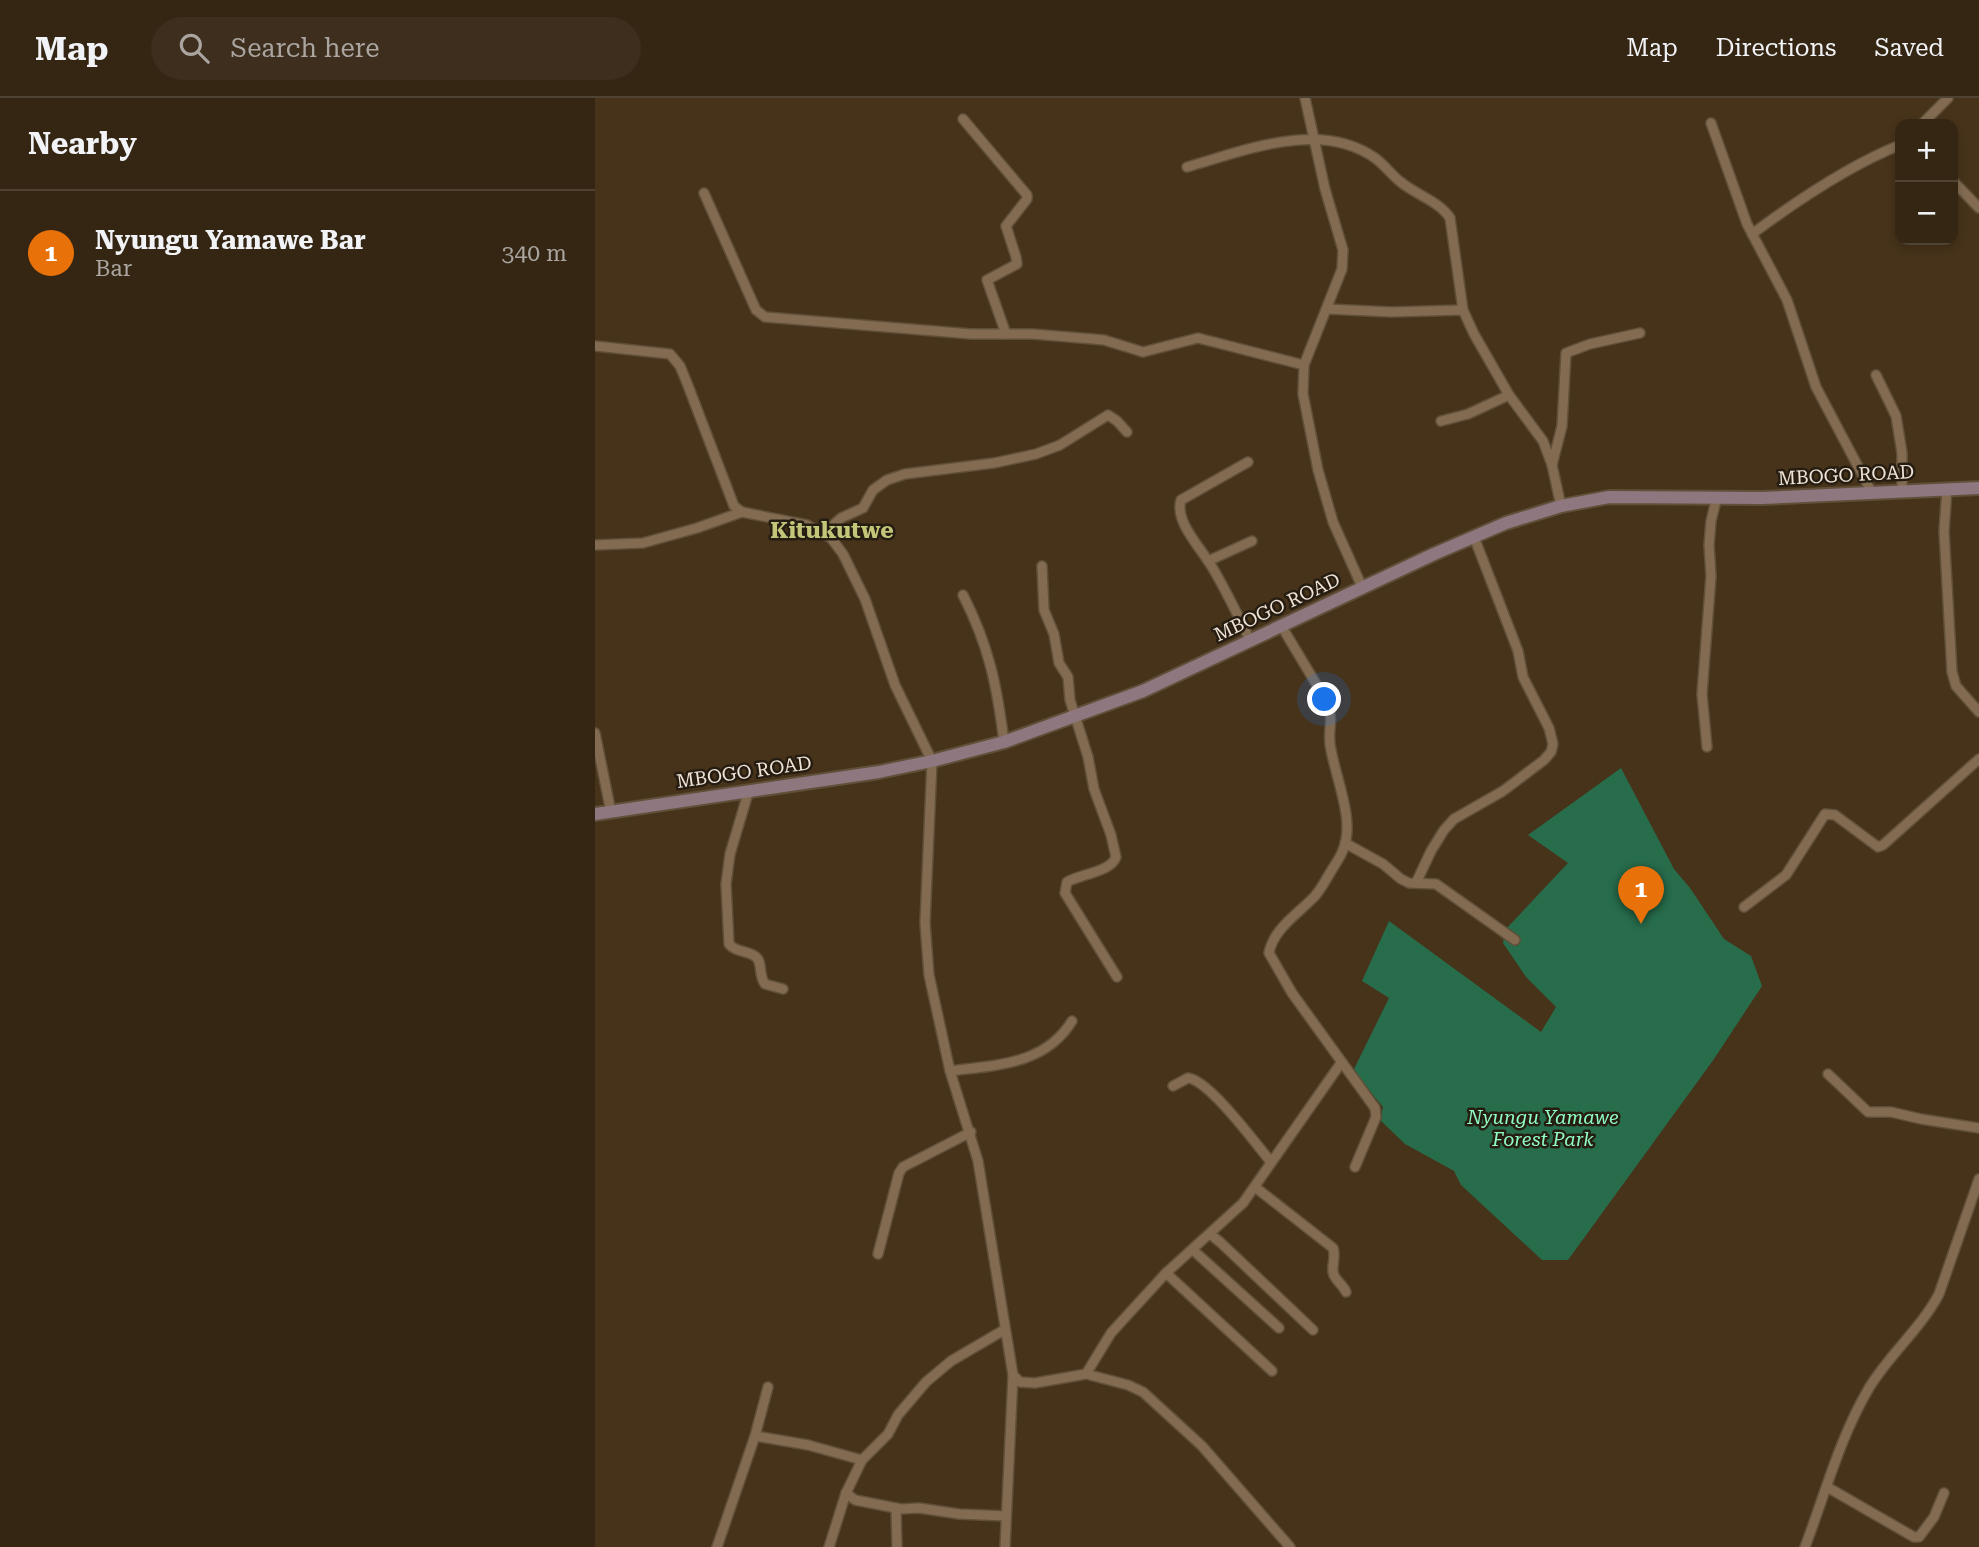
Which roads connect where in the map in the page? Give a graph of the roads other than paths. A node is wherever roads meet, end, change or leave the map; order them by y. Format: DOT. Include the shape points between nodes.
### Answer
graph roads {
  1 [pos="1305,98"];
  2 [pos="1948,98"];
  3 [pos="963,119"];
  4 [pos="1927,119"];
  5 [pos="1711,123"];
  6 [pos="1314,139"];
  7 [pos="1895,147"];
  8 [pos="1187,167"];
  9 [pos="1954,182"];
  10 [pos="704,193"];
  11 [pos="1979,208"];
  12 [pos="1752,234"];
  13 [pos="1327,309"];
  14 [pos="1463,310"];
  15 [pos="1640,333"];
  16 [pos="1006,334"];
  17 [pos="595,346"];
  18 [pos="1304,365"];
  19 [pos="1876,375"];
  20 [pos="1509,395"];
  21 [pos="1441,421"];
  22 [pos="1127,432"];
  23 [pos="1248,462"];
  24 [pos="1552,464"];
  25 [pos="1979,488"];
  26 [pos="1947,489"];
  27 [pos="1902,490"];
  28 [pos="1871,491"];
  29 [pos="1717,497"];
  30 [pos="1561,506"];
  31 [pos="742,512"];
  32 [pos="823,534"];
  33 [pos="1474,537"];
  34 [pos="1252,541"];
  35 [pos="595,545"];
  36 [pos="1208,561"];
  37 [pos="1042,566"];
  38 [pos="1363,589"];
  39 [pos="963,595"];
  40 [pos="1282,627"];
  41 [pos="1250,640"];
  42 [pos="1979,712"];
  43 [pos="1076,717"];
  44 [pos="595,733"];
  45 [pos="1004,742"];
  46 [pos="1707,747"];
  47 [pos="1979,759"];
  48 [pos="932,761"];
  49 [pos="749,790"];
  50 [pos="611,812"];
  51 [pos="595,814"];
  52 [pos="1345,843"];
  53 [pos="1416,883"];
  54 [pos="1744,907"];
  55 [pos="1515,940"];
  56 [pos="1117,976"];
  57 [pos="783,989"];
  58 [pos="1072,1021"];
  59 [pos="1341,1063"];
  60 [pos="950,1071"];
  61 [pos="1828,1074"];
  62 [pos="1173,1086"];
  63 [pos="1979,1128"];
  64 [pos="971,1132"];
  65 [pos="1271,1162"];
  66 [pos="1355,1167"];
  67 [pos="1979,1179"];
  68 [pos="1255,1187"];
  69 [pos="1210,1234"];
  70 [pos="1193,1250"];
  71 [pos="878,1254"];
  72 [pos="1166,1273"];
  73 [pos="1346,1292"];
  74 [pos="1279,1328"];
  75 [pos="1004,1330"];
  76 [pos="1313,1330"];
  77 [pos="1272,1371"];
  78 [pos="1086,1374"];
  79 [pos="1013,1375"];
  80 [pos="768,1387"];
  81 [pos="755,1436"];
  82 [pos="862,1460"];
  83 [pos="1828,1487"];
  84 [pos="846,1493"];
  85 [pos="1944,1493"];
  86 [pos="896,1508"];
  87 [pos="1006,1516"];
  88 [pos="716,1547"];
  89 [pos="829,1547"];
  90 [pos="897,1547"];
  91 [pos="1005,1547"];
  92 [pos="1290,1547"];
  93 [pos="1805,1547"];
  1 -- 6 [label="street"];
  2 -- 4 [label="street"];
  3 -- 16 [label="street" via="1027,195 1006,226 1017,264 987,280"];
  5 -- 12 [label="street"];
  6 -- 8 [label="street" via="1286,141"];
  6 -- 13 [label="street" via="1344,254"];
  6 -- 14 [label="street" via="1369,154 1448,214"];
  7 -- 12 [label="street" via="1785,209"];
  9 -- 11 [label="street"];
  10 -- 16 [label="street" via="756,310 765,317"];
  12 -- 28 [label="street" via="1787,300 1816,387"];
  13 -- 14 [label="street"];
  13 -- 18 [label="street"];
  14 -- 20 [label="street"];
  15 -- 24 [label="street" via="1566,353 1562,426"];
  16 -- 18 [label="street" via="1104,340 1143,352 1198,338"];
  17 -- 31 [label="street" via="666,352 675,358 727,493"];
  18 -- 38 [label="street" via="1305,407 1323,488 1337,534"];
  19 -- 27 [label="street" via="1896,416"];
  20 -- 21 [label="street"];
  20 -- 24 [label="street" via="1543,441"];
  22 -- 32 [label="street" via="1108,415 1036,454 905,474 878,485 863,508 841,518"];
  23 -- 36 [label="street" via="1180,502 1191,537"];
  24 -- 30 [label="street"];
  25 -- 26 [label="main road, MBOGO ROAD"];
  26 -- 27 [label="main road, MBOGO ROAD"];
  26 -- 42 [label="street" via="1944,531 1952,671 1956,686"];
  27 -- 28 [label="main road, MBOGO ROAD"];
  28 -- 29 [label="main road, MBOGO ROAD"];
  29 -- 30 [label="main road, MBOGO ROAD" via="1609,497"];
  29 -- 46 [label="street" via="1709,545 1702,694"];
  30 -- 33 [label="main road, MBOGO ROAD"];
  31 -- 32 [label="street" via="807,525"];
  31 -- 35 [label="street" via="643,543"];
  32 -- 48 [label="street" via="843,554 860,588 895,685"];
  33 -- 38 [label="main road, MBOGO ROAD"];
  33 -- 53 [label="street" via="1518,651 1523,677 1553,744 1544,760 1454,819"];
  34 -- 36 [label="street"];
  36 -- 41 [label="street"];
  37 -- 43 [label="street" via="1042,601"];
  38 -- 40 [label="main road, MBOGO ROAD"];
  39 -- 45 [label="street" via="989,657"];
  40 -- 41 [label="main road, MBOGO ROAD"];
  40 -- 52 [label="street" via="1327,702"];
  41 -- 43 [label="main road, MBOGO ROAD"];
  43 -- 45 [label="main road, MBOGO ROAD"];
  43 -- 56 [label="street" via="1116,857 1111,866 1067,882 1065,893"];
  44 -- 50 [label="street"];
  45 -- 48 [label="main road, MBOGO ROAD"];
  47 -- 54 [label="street" via="1878,847 1835,816 1825,814 1786,875"];
  48 -- 49 [label="main road, MBOGO ROAD"];
  48 -- 60 [label="street" via="926,952"];
  49 -- 50 [label="main road, MBOGO ROAD"];
  49 -- 57 [label="street" via="726,884 729,944 758,958 765,984"];
  50 -- 51 [label="main road, MBOGO ROAD"];
  52 -- 53 [label="street" via="1401,879"];
  52 -- 59 [label="street" via="1317,894 1280,932 1269,953"];
  53 -- 55 [label="street" via="1436,884"];
  58 -- 60 [label="street" via="1049,1047 1020,1061"];
  59 -- 65 [label="street"];
  59 -- 66 [label="street" via="1377,1113"];
  60 -- 64 [label="street"];
  61 -- 63 [label="street" via="1868,1112"];
  62 -- 65 [label="street" via="1188,1078 1200,1082"];
  64 -- 71 [label="street" via="903,1167"];
  64 -- 75 [label="street"];
  65 -- 68 [label="street"];
  67 -- 83 [label="street" via="1939,1294 1870,1387 1850,1423"];
  68 -- 69 [label="street"];
  68 -- 73 [label="street" via="1332,1248 1336,1256 1333,1271"];
  69 -- 70 [label="street"];
  69 -- 76 [label="street"];
  70 -- 72 [label="street"];
  70 -- 74 [label="street"];
  72 -- 77 [label="street"];
  72 -- 78 [label="street" via="1111,1332"];
  75 -- 79 [label="street"];
  75 -- 82 [label="street" via="951,1361 926,1382 888,1434"];
  78 -- 79 [label="street" via="1035,1383 1020,1382"];
  78 -- 92 [label="street" via="1128,1385 1159,1404 1226,1471"];
  79 -- 87 [label="street"];
  80 -- 81 [label="street"];
  81 -- 82 [label="street"];
  81 -- 88 [label="street"];
  82 -- 84 [label="street"];
  83 -- 85 [label="street" via="1914,1537 1926,1530"];
  83 -- 93 [label="street"];
  84 -- 86 [label="street" via="855,1500"];
  84 -- 89 [label="street"];
  86 -- 87 [label="street"];
  86 -- 90 [label="street"];
  87 -- 91 [label="street"];
}
